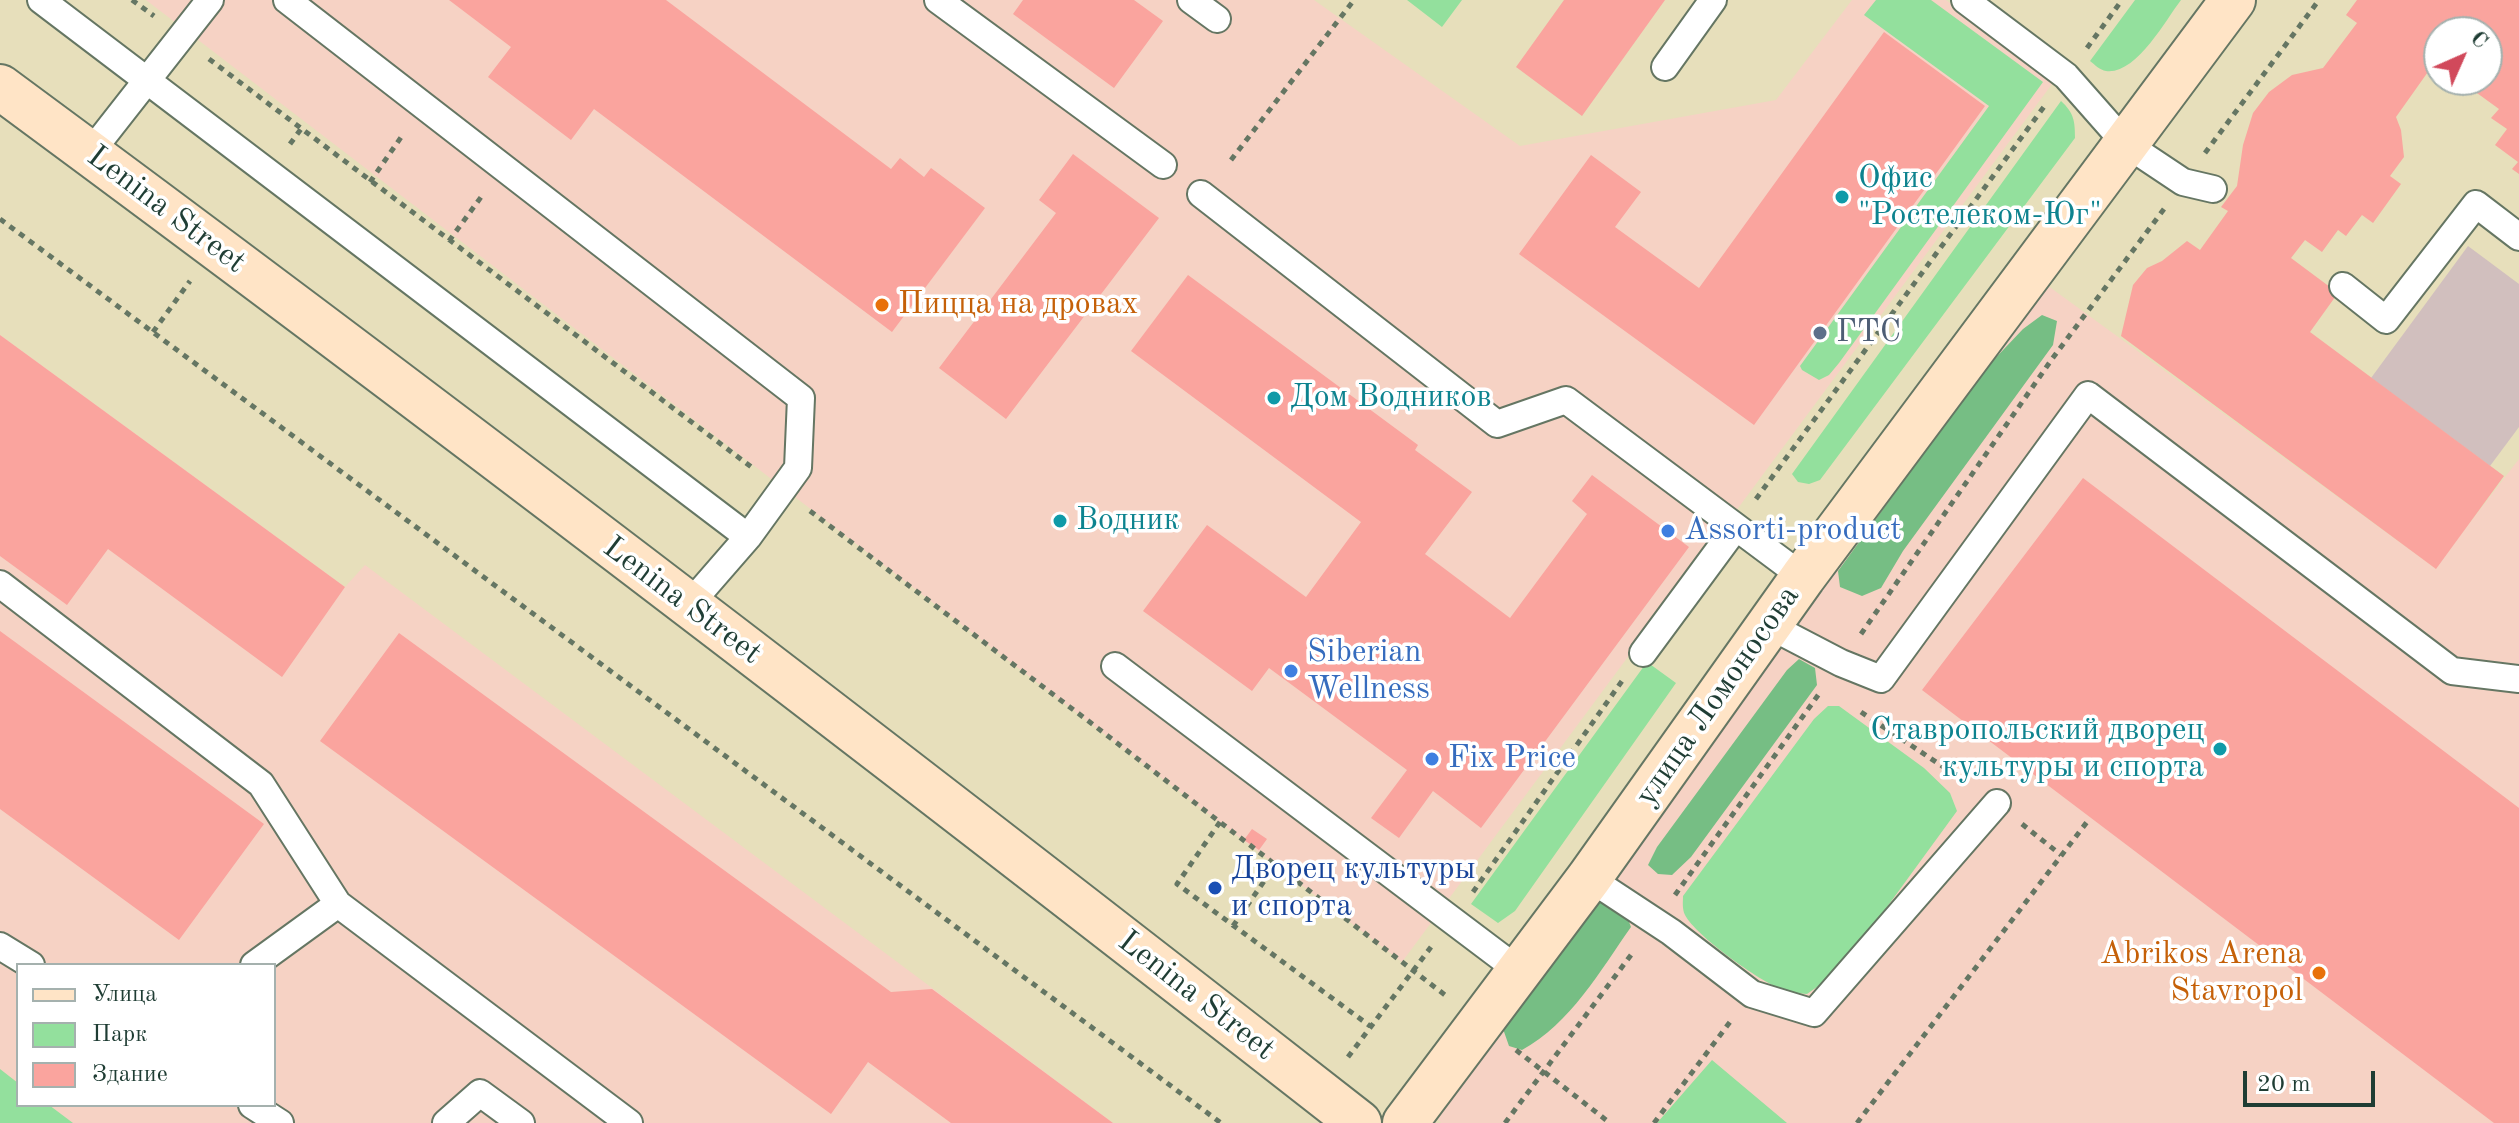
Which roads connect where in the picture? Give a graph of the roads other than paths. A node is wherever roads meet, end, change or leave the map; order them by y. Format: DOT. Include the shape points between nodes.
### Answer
graph roads {
  1 [pos="41,0"];
  2 [pos="210,0"];
  3 [pos="287,0"];
  4 [pos="938,0"];
  5 [pos="1191,0"];
  6 [pos="1713,0"];
  7 [pos="1965,0"];
  8 [pos="2233,0"];
  9 [pos="1217,19"];
  10 [pos="1665,67"];
  11 [pos="147,80"];
  12 [pos="0,87"];
  13 [pos="2126,144"];
  14 [pos="90,153"];
  15 [pos="1163,165"];
  16 [pos="2213,189"];
  17 [pos="1201,194"];
  18 [pos="2519,237"];
  19 [pos="2343,286"];
  20 [pos="1736,527"];
  21 [pos="748,537"];
  22 [pos="1803,577"];
  23 [pos="0,584"];
  24 [pos="688,606"];
  25 [pos="1770,626"];
  26 [pos="1643,653"];
  27 [pos="1115,666"];
  28 [pos="2519,679"];
  29 [pos="1997,803"];
  30 [pos="1589,878"];
  31 [pos="338,904"];
  32 [pos="0,946"];
  33 [pos="28,963"];
  34 [pos="257,963"];
  35 [pos="1518,970"];
  36 [pos="255,1107"];
  37 [pos="280,1123"];
  38 [pos="446,1123"];
  39 [pos="521,1123"];
  40 [pos="629,1123"];
  41 [pos="1359,1123"];
  42 [pos="1405,1123"];
  1 -- 11 [label="lane"];
  2 -- 11 [label="lane"];
  3 -- 21 [label="lane" via="801,398 798,468"];
  4 -- 15 [label="lane"];
  5 -- 9 [label="lane"];
  6 -- 10 [label="lane"];
  7 -- 13 [label="lane" via="2066,76"];
  8 -- 13 [label="main road, улица Ломоносова"];
  11 -- 14 [label="lane"];
  11 -- 21 [label="lane"];
  12 -- 14 [label="main road, Lenina Street"];
  13 -- 16 [label="lane" via="2183,182"];
  13 -- 22 [label="main road, улица Ломоносова"];
  14 -- 24 [label="main road, Lenina Street"];
  17 -- 20 [label="lane" via="1497,424 1566,400"];
  18 -- 19 [label="lane" via="2476,204 2386,320"];
  20 -- 22 [label="lane"];
  20 -- 26 [label="lane"];
  21 -- 24 [label="lane"];
  22 -- 25 [label="main road, улица Ломоносова"];
  23 -- 31 [label="lane" via="261,784"];
  24 -- 41 [label="main road, Lenina Street"];
  25 -- 28 [label="lane" via="1881,679 2088,395 2452,671"];
  25 -- 30 [label="main road, улица Ломоносова"];
  27 -- 35 [label="lane"];
  29 -- 30 [label="lane" via="1814,1013 1752,994"];
  30 -- 35 [label="main road, улица Ломоносова"];
  31 -- 34 [label="lane"];
  31 -- 40 [label="lane"];
  32 -- 33 [label="lane"];
  35 -- 42 [label="main road, улица Ломоносова"];
  36 -- 37 [label="lane"];
  38 -- 39 [label="lane" via="480,1093"];
}
